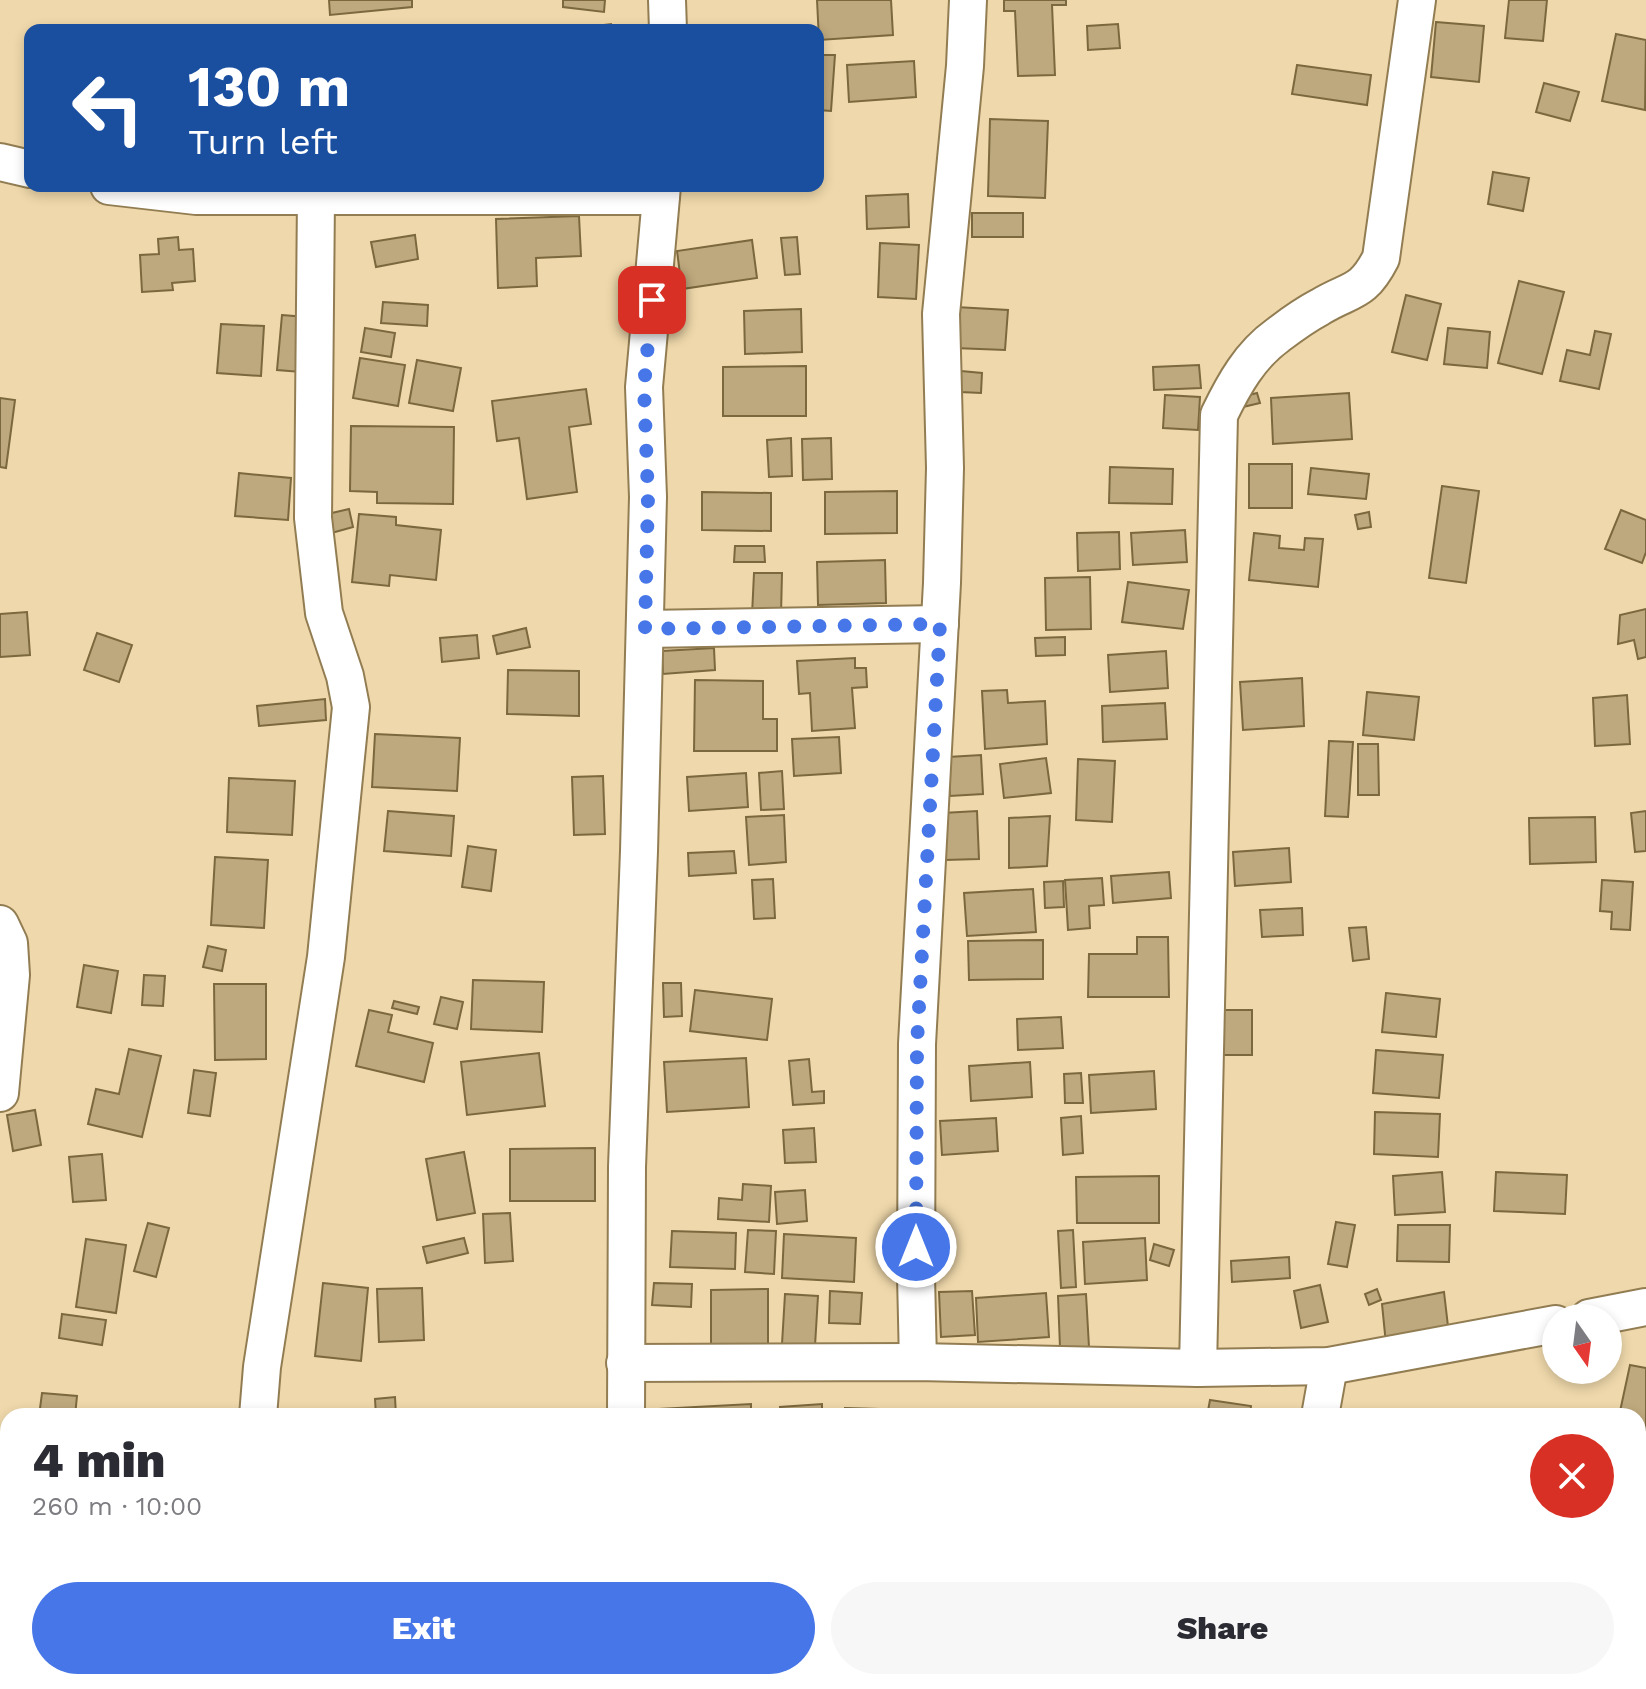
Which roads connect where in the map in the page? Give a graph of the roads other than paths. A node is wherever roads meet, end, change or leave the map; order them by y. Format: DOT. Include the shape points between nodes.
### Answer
graph roads {
  1 [pos="667,0"];
  2 [pos="968,0"];
  3 [pos="1417,0"];
  4 [pos="668,24"];
  5 [pos="0,162"];
  6 [pos="24,168"];
  7 [pos="161,192"];
  8 [pos="604,192"];
  9 [pos="661,192"];
  10 [pos="316,197"];
  11 [pos="940,624"];
  12 [pos="645,629"];
  13 [pos="0,924"];
  14 [pos="0,1093"];
  15 [pos="1646,1307"];
  16 [pos="1622,1312"];
  17 [pos="1542,1327"];
  18 [pos="918,1362"];
  19 [pos="625,1363"];
  20 [pos="1329,1366"];
  21 [pos="1198,1368"];
  22 [pos="259,1408"];
  23 [pos="626,1408"];
  24 [pos="1321,1408"];
  1 -- 4 [label="street"];
  2 -- 11 [label="street" via="941,314 945,468"];
  3 -- 21 [label="street" via="1381,258 1371,278 1355,291 1274,337 1240,372 1219,415"];
  5 -- 6 [label="street"];
  7 -- 10 [label="street"];
  8 -- 10 [label="street"];
  9 -- 12 [label="street" via="644,387"];
  10 -- 22 [label="street" via="313,518 324,613 351,707 326,957"];
  11 -- 12 [label="street"];
  11 -- 18 [label="street" via="917,1044"];
  12 -- 19 [label="street"];
  13 -- 14 [label="street" via="9,943 11,975"];
  15 -- 16 [label="street"];
  17 -- 20 [label="street"];
  18 -- 19 [label="street"];
  18 -- 21 [label="street"];
  19 -- 23 [label="street"];
  20 -- 21 [label="street"];
  20 -- 24 [label="street"];
}
